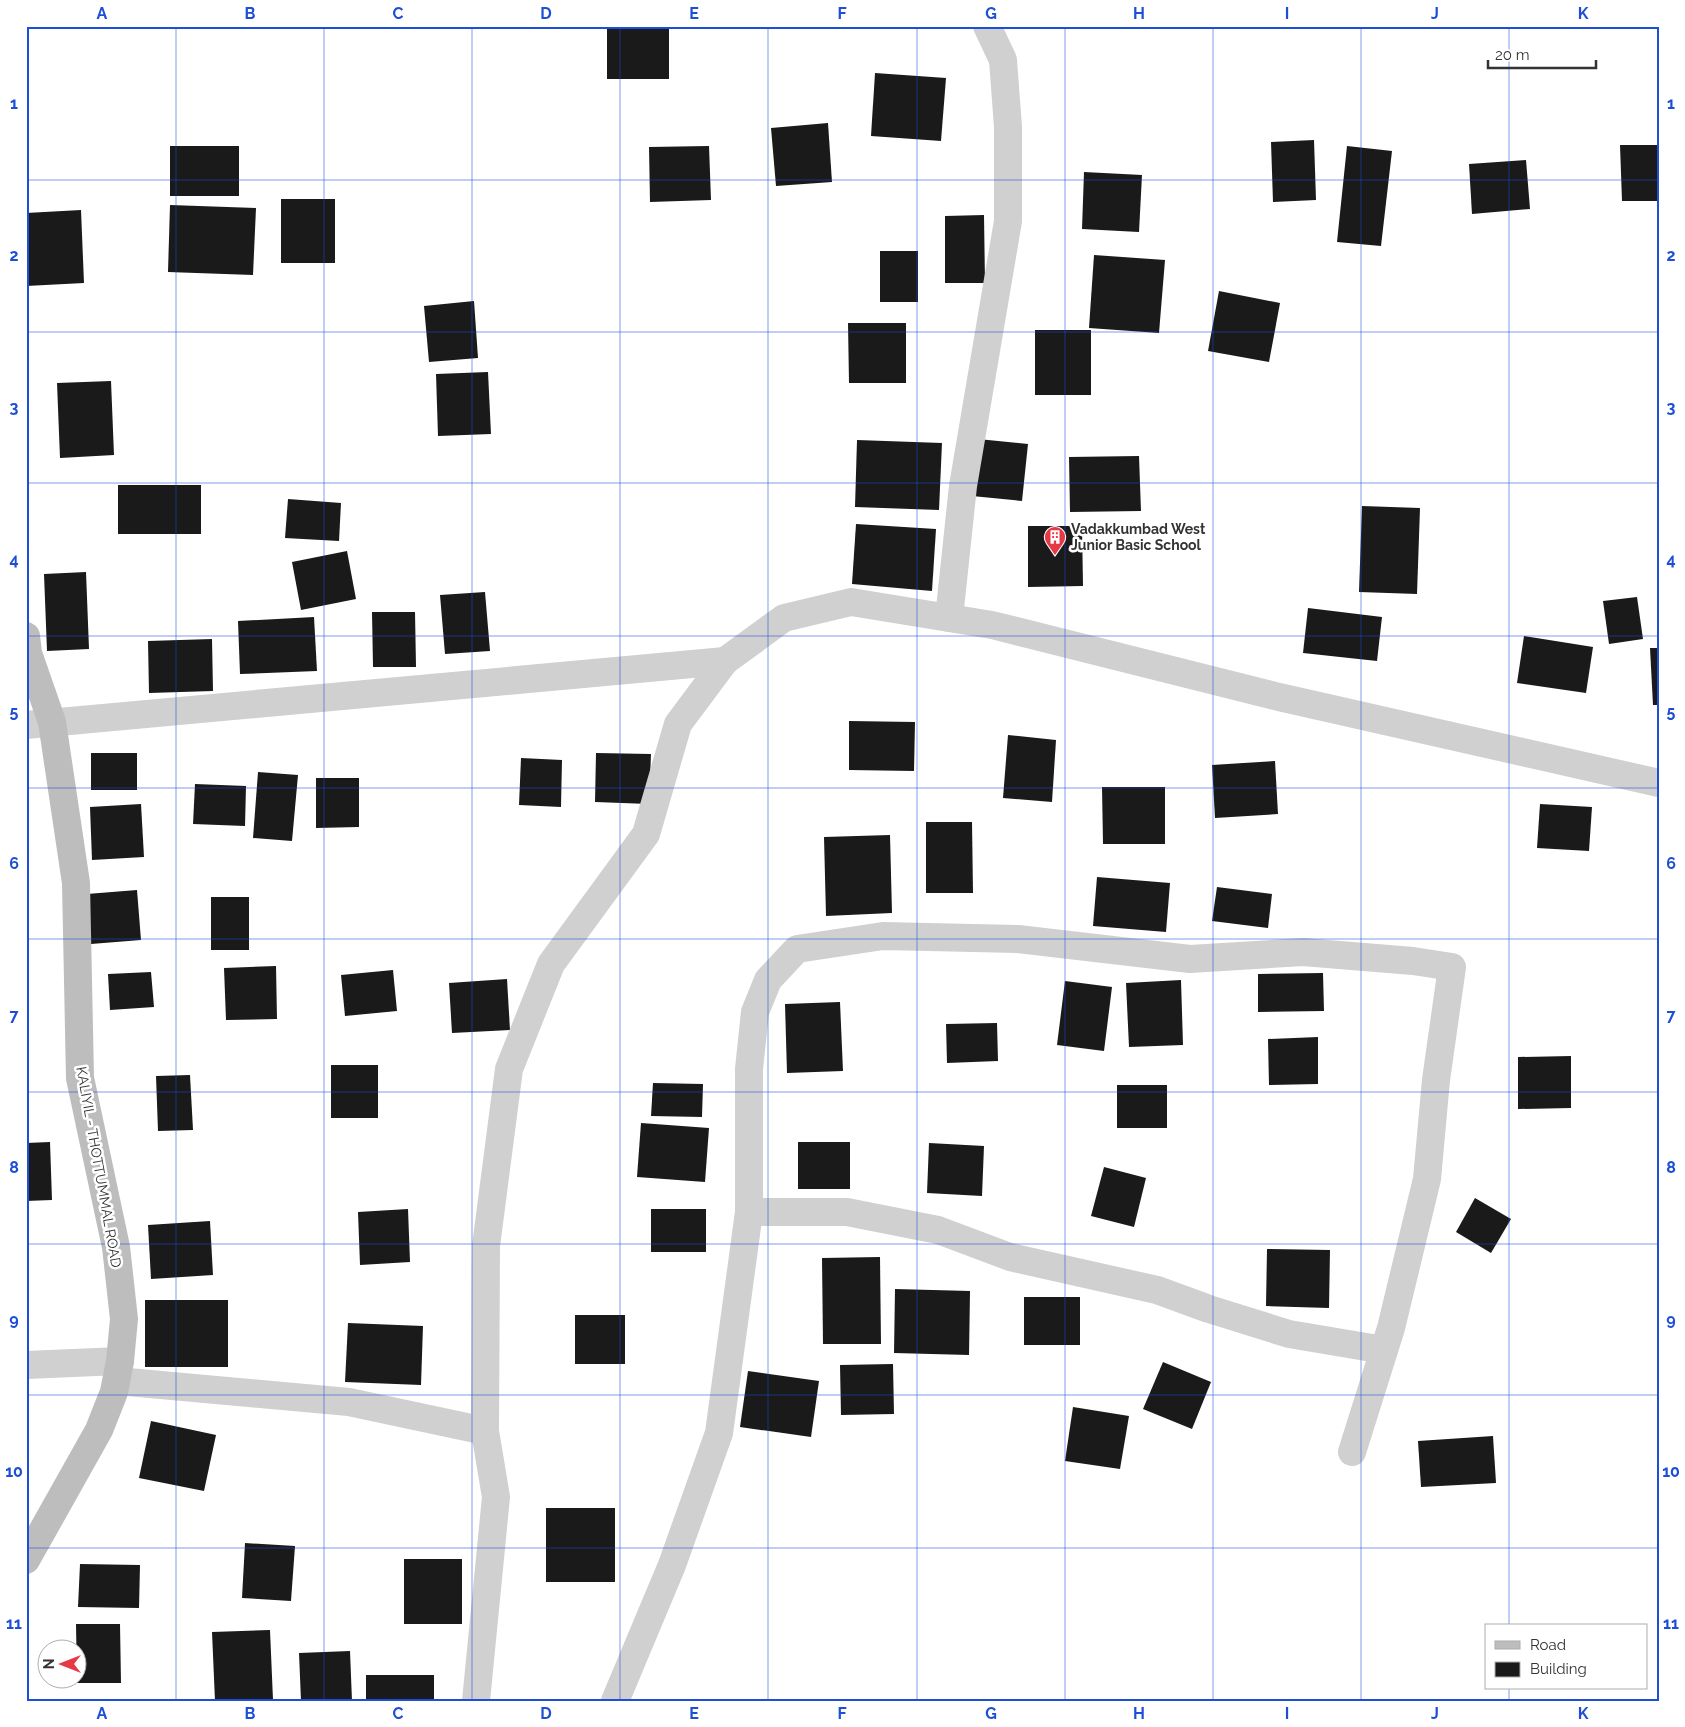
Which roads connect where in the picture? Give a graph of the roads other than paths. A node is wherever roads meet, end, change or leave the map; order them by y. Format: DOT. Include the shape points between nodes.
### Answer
graph roads {
  1 [pos="987,26"];
  2 [pos="949,618"];
  3 [pos="26,636"];
  4 [pos="725,661"];
  5 [pos="39,723"];
  6 [pos="1659,783"];
  7 [pos="749,1212"];
  8 [pos="1384,1350"];
  9 [pos="26,1365"];
  10 [pos="118,1371"];
  11 [pos="485,1431"];
  12 [pos="1352,1452"];
  13 [pos="26,1560"];
  14 [pos="476,1701"];
  15 [pos="615,1701"];
  1 -- 2 [label="street" via="1003,60 1008,127 1008,221 963,486"];
  2 -- 4 [label="street" via="851,602 784,618"];
  2 -- 6 [label="street" via="992,625 1279,697"];
  3 -- 5 [label="main road, KALIYIL - THOTTUMMAL ROAD"];
  4 -- 5 [label="street"];
  4 -- 11 [label="street" via="678,724 646,834 551,964 509,1069 486,1246"];
  5 -- 10 [label="main road, KALIYIL - THOTTUMMAL ROAD" via="76,883 80,1078 116,1247 124,1319"];
  7 -- 8 [label="street" via="847,1212 938,1230 1010,1257 1157,1290 1289,1334"];
  7 -- 8 [label="street" via="749,1069 755,1012 768,980 797,948 883,936 1018,938 1190,959 1303,952 1452,967 1436,1080 1427,1179"];
  7 -- 15 [label="street" via="719,1433 672,1565"];
  8 -- 12 [label="street"];
  9 -- 10 [label="street"];
  10 -- 11 [label="street" via="349,1402"];
  10 -- 13 [label="main road, KALIYIL - THOTTUMMAL ROAD" via="99,1430"];
  11 -- 14 [label="street" via="496,1497"];
}
